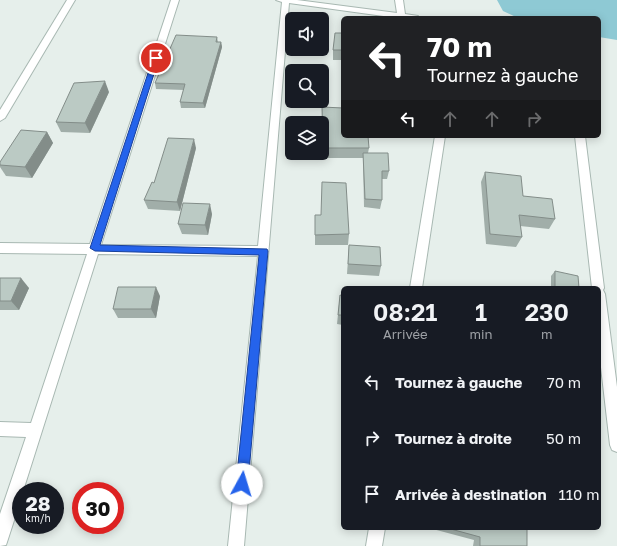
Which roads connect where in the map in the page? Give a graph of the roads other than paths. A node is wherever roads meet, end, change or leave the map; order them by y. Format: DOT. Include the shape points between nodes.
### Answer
graph roads {
  1 [pos="71,0"];
  2 [pos="175,0"];
  3 [pos="284,0"];
  4 [pos="399,0"];
  5 [pos="402,16"];
  6 [pos="0,118"];
  7 [pos="440,138"];
  8 [pos="580,138"];
  9 [pos="0,248"];
  10 [pos="95,248"];
  11 [pos="264,251"];
  12 [pos="416,286"];
  13 [pos="598,286"];
  14 [pos="601,311"];
  15 [pos="0,429"];
  16 [pos="36,430"];
  17 [pos="617,445"];
  18 [pos="377,530"];
  19 [pos="0,539"];
  20 [pos="236,546"];
  21 [pos="374,546"];
  1 -- 6 [label="street"];
  2 -- 10 [label="street"];
  3 -- 5 [label="street"];
  3 -- 11 [label="street"];
  4 -- 5 [label="street"];
  7 -- 12 [label="street"];
  8 -- 13 [label="street"];
  9 -- 10 [label="street"];
  10 -- 11 [label="street"];
  10 -- 16 [label="street"];
  11 -- 20 [label="street"];
  14 -- 17 [label="street"];
  15 -- 16 [label="street"];
  16 -- 19 [label="street"];
  18 -- 21 [label="street"];
}
